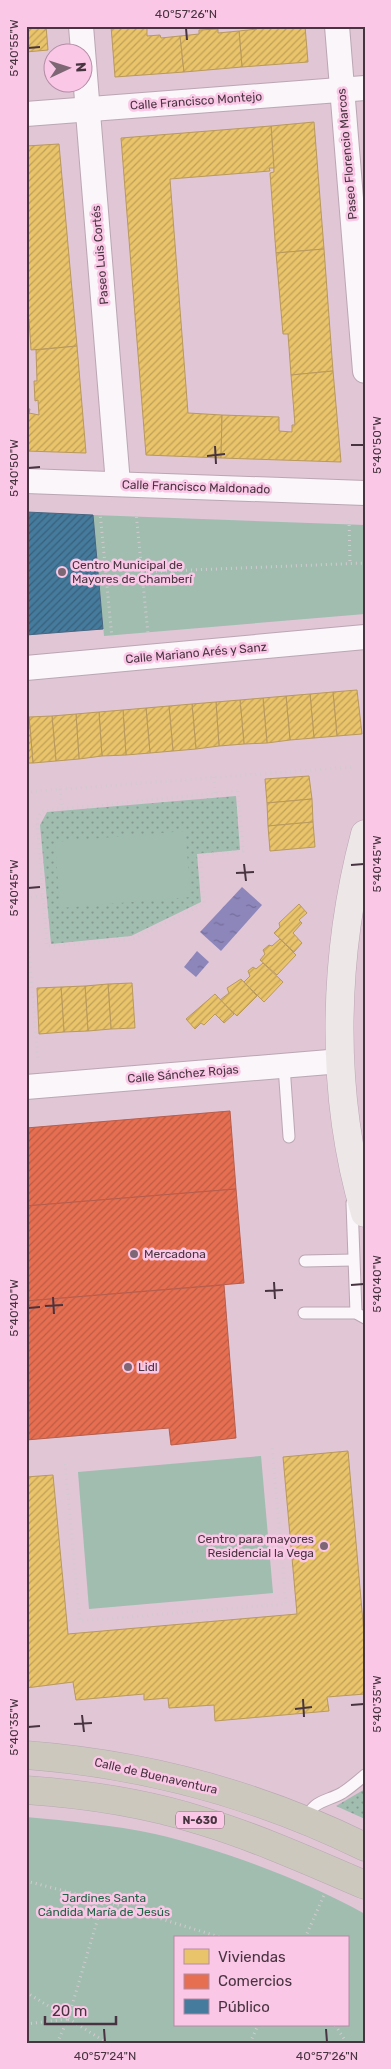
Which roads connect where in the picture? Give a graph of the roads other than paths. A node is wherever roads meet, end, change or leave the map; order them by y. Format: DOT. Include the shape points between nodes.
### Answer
graph roads {
  1 [pos="81,26"];
  2 [pos="337,26"];
  3 [pos="353,88"];
  4 [pos="88,109"];
  5 [pos="26,114"];
  6 [pos="365,371"];
  7 [pos="26,481"];
  8 [pos="118,484"];
  9 [pos="365,493"];
  10 [pos="365,638"];
  11 [pos="26,668"];
  12 [pos="365,834"];
  13 [pos="341,1061"];
  14 [pos="284,1066"];
  15 [pos="26,1087"];
  16 [pos="289,1137"];
  17 [pos="352,1160"];
  18 [pos="365,1213"];
  19 [pos="353,1260"];
  20 [pos="305,1261"];
  21 [pos="304,1313"];
  22 [pos="360,1316"];
  23 [pos="26,1755"];
  24 [pos="365,1775"];
  25 [pos="26,1790"];
  26 [pos="306,1821"];
  27 [pos="365,1847"];
  28 [pos="365,1886"];
  1 -- 4 [label="street, Paseo Luis Cortés"];
  2 -- 3 [label="street, Paseo Florencio Marcos"];
  3 -- 4 [label="street, Calle Francisco Montejo"];
  3 -- 6 [label="street, Paseo Florencio Marcos"];
  4 -- 5 [label="street, Calle Francisco Montejo"];
  4 -- 8 [label="street, Paseo Luis Cortés"];
  7 -- 8 [label="street, Calle Francisco Maldonado"];
  8 -- 9 [label="street, Calle Francisco Maldonado"];
  10 -- 11 [label="street, Calle Mariano Arés y Sanz"];
  12 -- 13 [label="main road" via="347,927 342,981"];
  13 -- 14 [label="street, Calle Sánchez Rojas"];
  13 -- 17 [label="main road"];
  14 -- 15 [label="street, Calle Sánchez Rojas"];
  14 -- 16 [label="lane"];
  17 -- 18 [label="main road"];
  17 -- 19 [label="lane"];
  19 -- 20 [label="lane"];
  19 -- 22 [label="lane"];
  21 -- 22 [label="lane"];
  23 -- 26 [label="highway, Calle de Buenaventura" via="76,1759 210,1786"];
  24 -- 26 [label="lane" via="343,1793 309,1810"];
  25 -- 28 [label="highway, N-630" via="71,1793 201,1820 272,1845"];
  26 -- 27 [label="highway, Calle de Buenaventura"];
}
